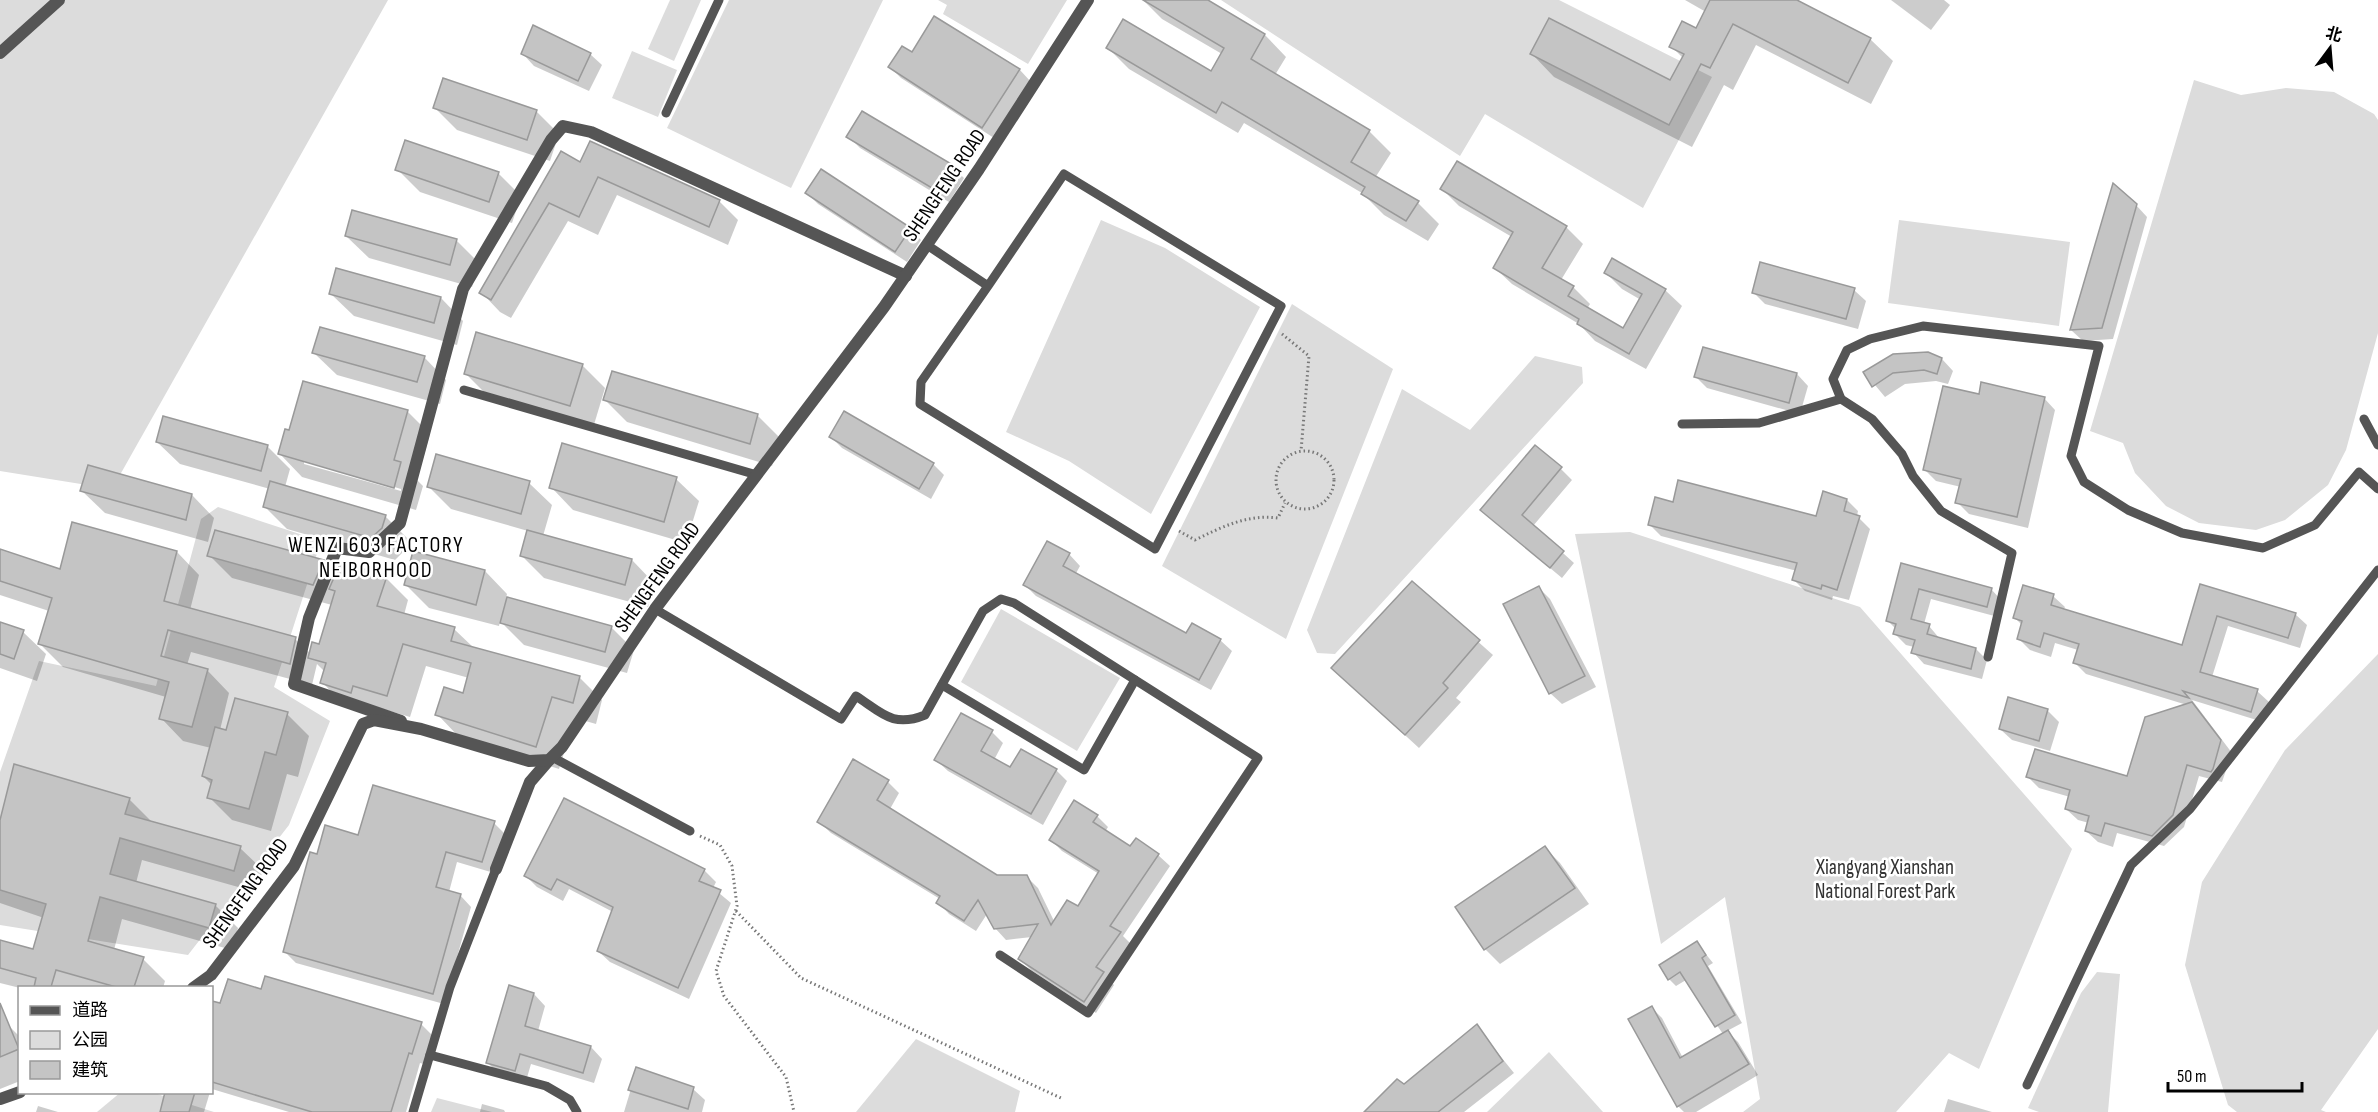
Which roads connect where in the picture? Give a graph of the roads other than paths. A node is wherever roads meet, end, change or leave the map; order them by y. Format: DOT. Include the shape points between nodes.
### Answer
graph roads {
  1 [pos="59,0"];
  2 [pos="719,0"];
  3 [pos="1088,0"];
  4 [pos="0,53"];
  5 [pos="666,113"];
  6 [pos="927,245"];
  7 [pos="906,276"];
  8 [pos="988,286"];
  9 [pos="464,390"];
  10 [pos="1841,399"];
  11 [pos="2364,418"];
  12 [pos="1682,424"];
  13 [pos="2378,445"];
  14 [pos="757,475"];
  15 [pos="2378,489"];
  16 [pos="2378,570"];
  17 [pos="655,609"];
  18 [pos="1988,657"];
  19 [pos="1135,680"];
  20 [pos="942,685"];
  21 [pos="421,729"];
  22 [pos="550,758"];
  23 [pos="690,831"];
  24 [pos="496,869"];
  25 [pos="1000,956"];
  26 [pos="194,986"];
  27 [pos="430,1055"];
  28 [pos="2027,1085"];
  29 [pos="18,1093"];
  30 [pos="0,1099"];
  31 [pos="413,1112"];
  32 [pos="577,1112"];
  1 -- 4 [label="street"];
  2 -- 5 [label="lane"];
  3 -- 6 [label="street, SHENGFENG ROAD"];
  6 -- 7 [label="street, SHENGFENG ROAD"];
  6 -- 8 [label="lane"];
  7 -- 14 [label="street, SHENGFENG ROAD"];
  7 -- 21 [label="street" via="591,132 563,126 550,140 463,289 400,523 369,552 337,548 309,618 294,684"];
  8 -- 8 [label="lane" via="921,381 920,404 1155,549 1281,306 1064,174"];
  9 -- 14 [label="lane"];
  10 -- 12 [label="lane" via="1759,423"];
  10 -- 15 [label="lane" via="1833,379 1847,350 1870,339 1923,326 2099,346 2071,456 2084,482 2128,510 2182,533 2263,548 2315,525 2359,472"];
  10 -- 18 [label="lane" via="1872,419 1941,511 2012,553"];
  11 -- 13 [label="lane"];
  14 -- 17 [label="street, SHENGFENG ROAD"];
  16 -- 28 [label="lane" via="2190,809 2131,866"];
  17 -- 20 [label="lane" via="841,719 856,696 893,721 909,722 925,715"];
  17 -- 22 [label="street, SHENGFENG ROAD" via="562,747"];
  19 -- 20 [label="lane" via="1014,603 1001,599 983,611"];
  19 -- 20 [label="lane" via="1083,770"];
  19 -- 25 [label="lane" via="1258,758 1088,1013"];
  21 -- 22 [label="street, SHENGFENG ROAD" via="529,761"];
  21 -- 26 [label="street, SHENGFENG ROAD" via="374,720 363,724 294,866 210,975"];
  22 -- 23 [label="lane"];
  22 -- 24 [label="street" via="530,782"];
  24 -- 27 [label="lane" via="450,987"];
  27 -- 31 [label="lane"];
  27 -- 32 [label="lane" via="546,1086 570,1100"];
  29 -- 30 [label="street"];
}
